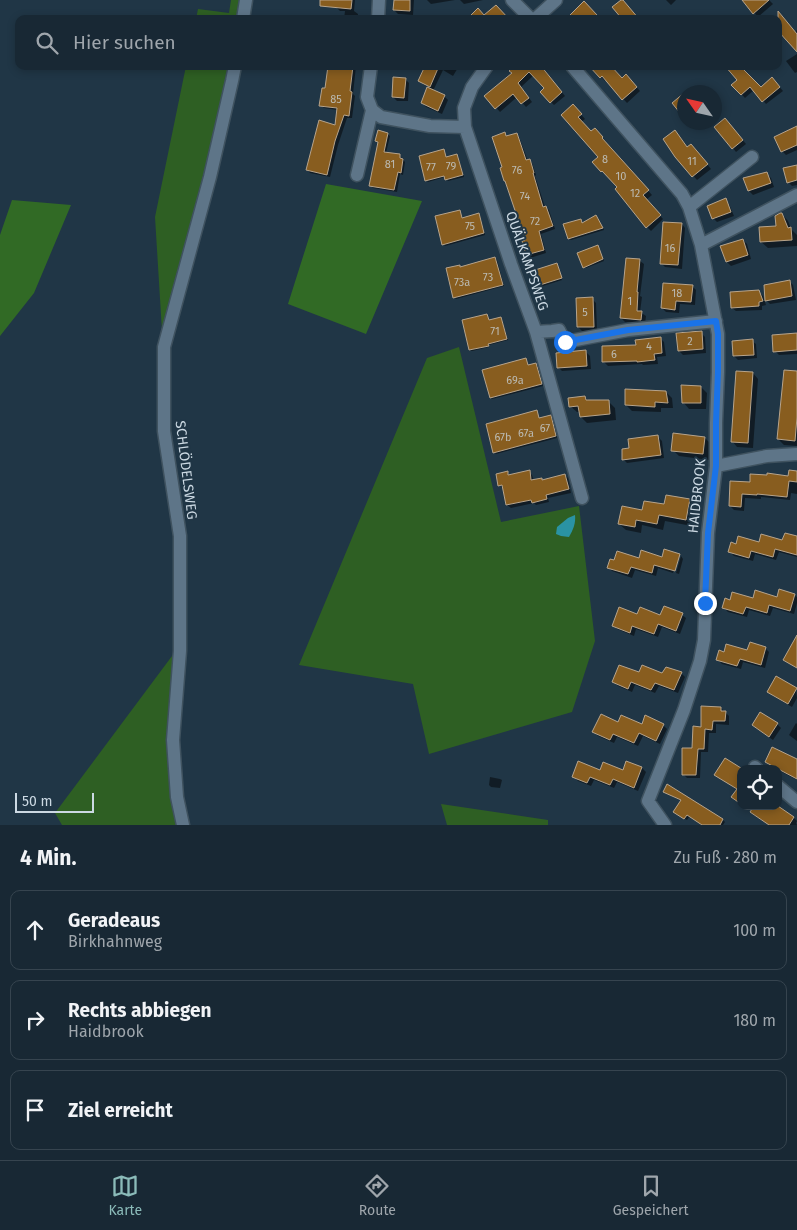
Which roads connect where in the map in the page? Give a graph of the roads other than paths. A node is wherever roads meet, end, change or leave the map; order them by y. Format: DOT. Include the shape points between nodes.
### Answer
graph roads {
  1 [pos="246,0"];
  2 [pos="379,0"];
  3 [pos="512,0"];
  4 [pos="556,0"];
  5 [pos="244,15"];
  6 [pos="378,15"];
  7 [pos="526,15"];
  8 [pos="539,15"];
  9 [pos="234,70"];
  10 [pos="370,70"];
  11 [pos="483,70"];
  12 [pos="575,70"];
  13 [pos="372,110"];
  14 [pos="465,127"];
  15 [pos="752,157"];
  16 [pos="357,175"];
  17 [pos="797,195"];
  18 [pos="689,207"];
  19 [pos="702,245"];
  20 [pos="716,321"];
  21 [pos="536,332"];
  22 [pos="797,454"];
  23 [pos="716,466"];
  24 [pos="582,498"];
  25 [pos="782,789"];
  26 [pos="797,802"];
  27 [pos="183,825"];
  28 [pos="665,825"];
  1 -- 5 [label="street"];
  2 -- 6 [label="street"];
  3 -- 7 [label="street"];
  4 -- 8 [label="street"];
  9 -- 27 [label="street, SCHLÖDELSWEG" via="210,177 164,347 164,431 180,536 180,651 173,740 177,796"];
  10 -- 13 [label="street" via="367,97"];
  11 -- 14 [label="street" via="464,108"];
  12 -- 18 [label="street, HAIDBROOK" via="682,194"];
  13 -- 14 [label="street" via="381,117 430,126"];
  13 -- 16 [label="street"];
  14 -- 21 [label="street, QUÄLKAMPSWEG"];
  15 -- 18 [label="street"];
  17 -- 19 [label="street"];
  18 -- 19 [label="street, HAIDBROOK"];
  19 -- 20 [label="street, HAIDBROOK"];
  20 -- 21 [label="street" via="628,330 565,342 559,330"];
  20 -- 23 [label="street, HAIDBROOK"];
  21 -- 24 [label="street, QUÄLKAMPSWEG"];
  22 -- 23 [label="street"];
  23 -- 28 [label="street, HAIDBROOK" via="708,533 703,647 684,710 648,801"];
  25 -- 26 [label="street"];
}
